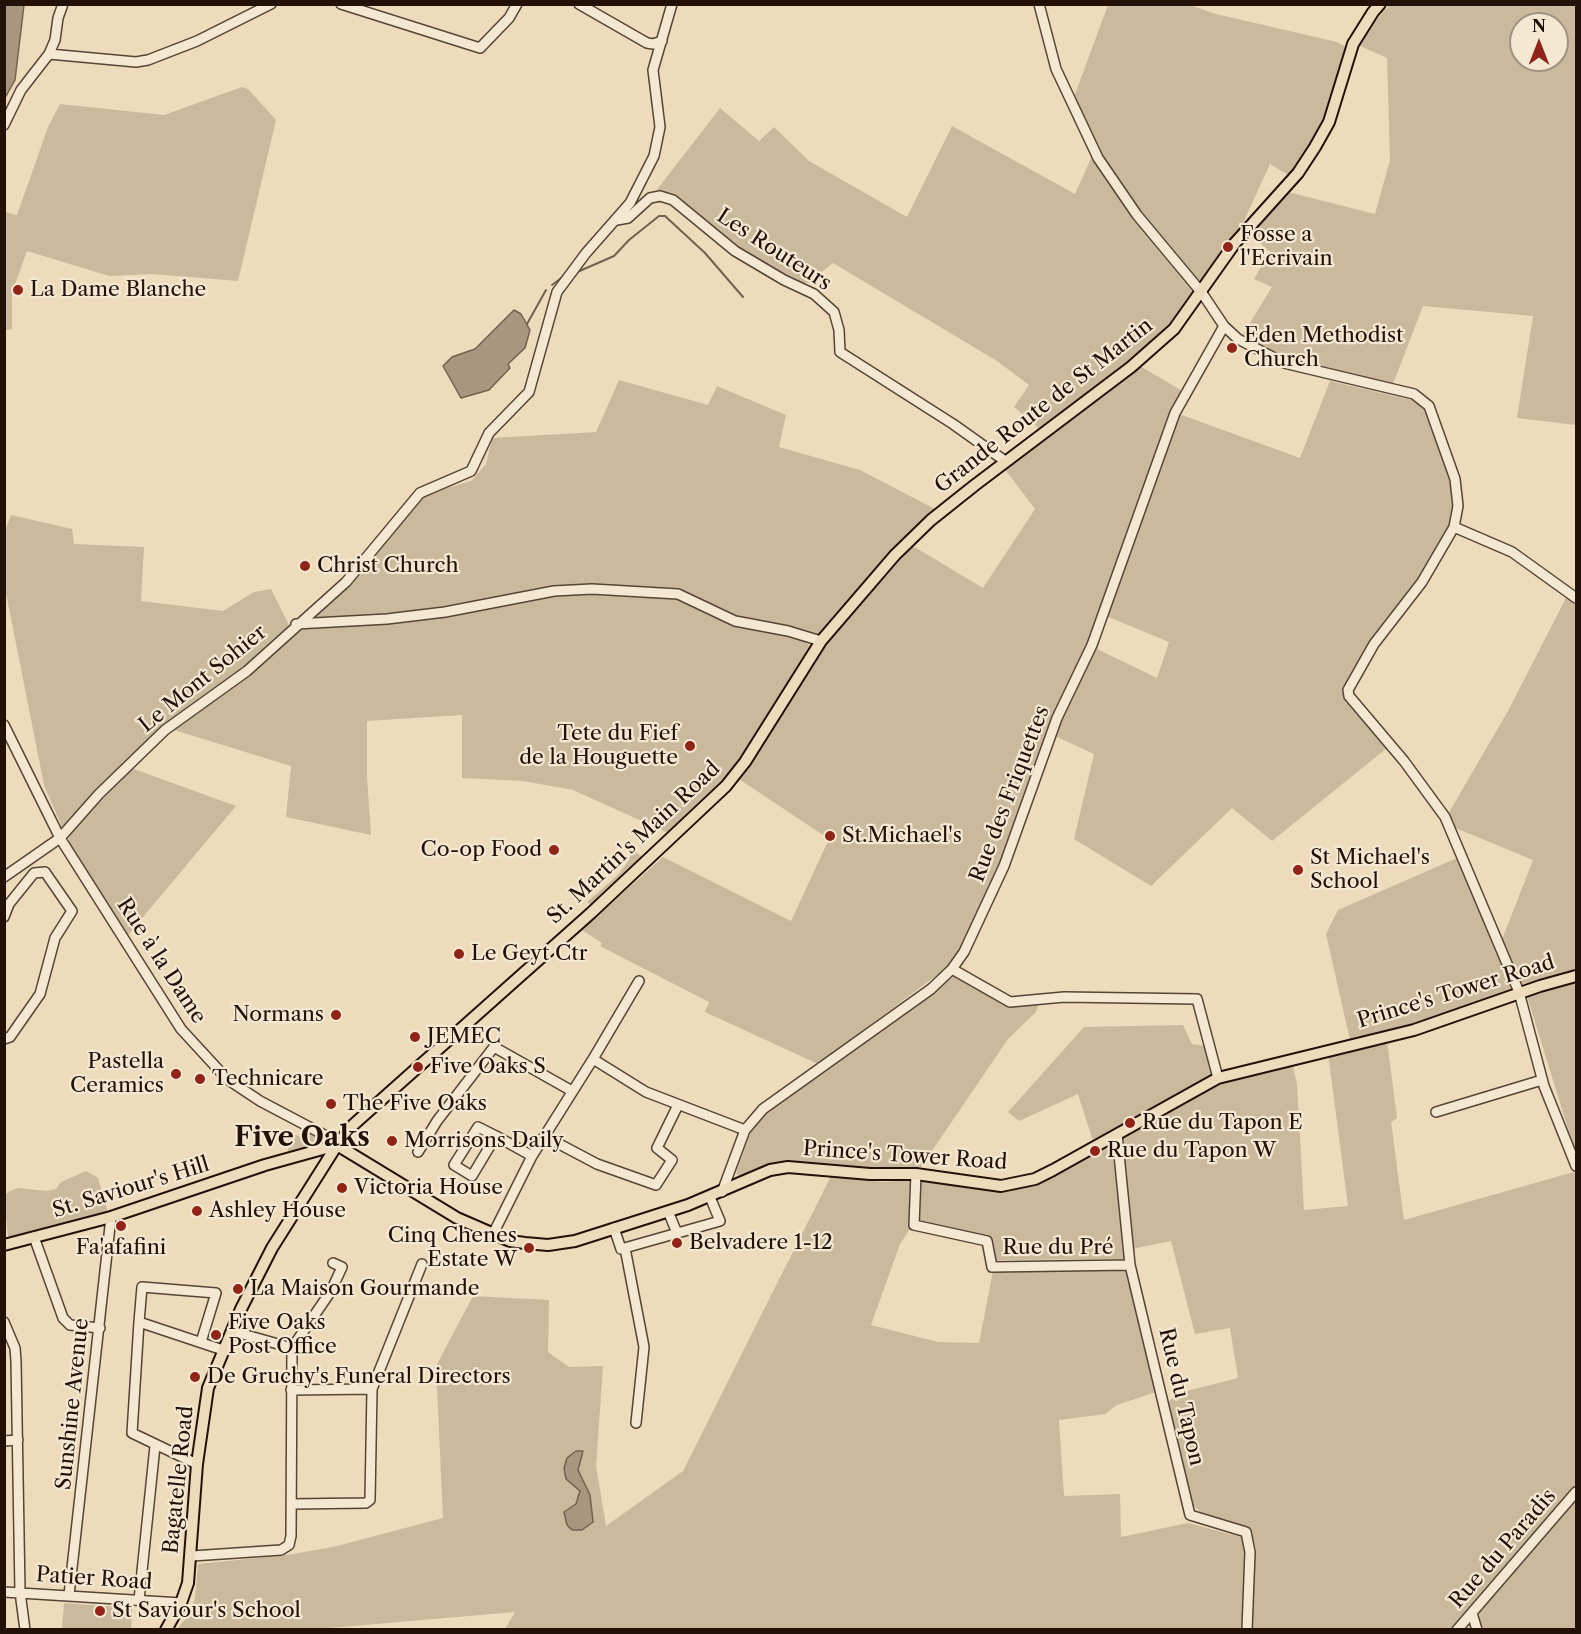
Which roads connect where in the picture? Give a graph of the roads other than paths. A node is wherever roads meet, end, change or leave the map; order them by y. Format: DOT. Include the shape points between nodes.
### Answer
graph roads {
  1 [pos="63,4"];
  2 [pos="271,4"];
  3 [pos="341,4"];
  4 [pos="517,4"];
  5 [pos="579,4"];
  6 [pos="672,4"];
  7 [pos="1040,4"];
  8 [pos="1380,4"];
  9 [pos="662,41"];
  10 [pos="49,54"];
  11 [pos="4,125"];
  12 [pos="616,220"];
  13 [pos="1202,293"];
  14 [pos="1224,327"];
  15 [pos="1005,461"];
  16 [pos="1454,526"];
  17 [pos="1576,598"];
  18 [pos="296,624"];
  19 [pos="821,641"];
  20 [pos="4,725"];
  21 [pos="60,838"];
  22 [pos="4,877"];
  23 [pos="4,917"];
  24 [pos="952,969"];
  25 [pos="1576,976"];
  26 [pos="639,981"];
  27 [pos="1520,992"];
  28 [pos="4,1039"];
  29 [pos="592,1059"];
  30 [pos="1218,1078"];
  31 [pos="1542,1080"];
  32 [pos="572,1091"];
  33 [pos="678,1105"];
  34 [pos="1436,1112"];
  35 [pos="746,1130"];
  36 [pos="1117,1134"];
  37 [pos="496,1136"];
  38 [pos="546,1137"];
  39 [pos="337,1145"];
  40 [pos="309,1152"];
  41 [pos="418,1152"];
  42 [pos="532,1156"];
  43 [pos="323,1166"];
  44 [pos="1576,1166"];
  45 [pos="916,1174"];
  46 [pos="722,1192"];
  47 [pos="711,1197"];
  48 [pos="670,1216"];
  49 [pos="111,1217"];
  50 [pos="614,1228"];
  51 [pos="677,1233"];
  52 [pos="493,1234"];
  53 [pos="34,1237"];
  54 [pos="4,1245"];
  55 [pos="625,1248"];
  56 [pos="333,1263"];
  57 [pos="422,1264"];
  58 [pos="1131,1265"];
  59 [pos="4,1322"];
  60 [pos="139,1322"];
  61 [pos="100,1328"];
  62 [pos="232,1330"];
  63 [pos="201,1342"];
  64 [pos="292,1348"];
  65 [pos="223,1350"];
  66 [pos="372,1389"];
  67 [pos="291,1390"];
  68 [pos="636,1423"];
  69 [pos="18,1440"];
  70 [pos="4,1441"];
  71 [pos="155,1446"];
  72 [pos="196,1464"];
  73 [pos="1576,1492"];
  74 [pos="291,1504"];
  75 [pos="192,1556"];
  76 [pos="4,1592"];
  77 [pos="20,1592"];
  78 [pos="69,1595"];
  79 [pos="139,1600"];
  80 [pos="181,1603"];
  81 [pos="1472,1613"];
  82 [pos="25,1629"];
  83 [pos="166,1629"];
  84 [pos="1247,1629"];
  85 [pos="1456,1629"];
  86 [pos="1477,1629"];
  1 -- 10 [label="street"];
  2 -- 10 [label="street" via="197,41 136,63"];
  3 -- 4 [label="street" via="480,48"];
  5 -- 9 [label="street" via="647,43"];
  6 -- 9 [label="street, Le Mont Sohier"];
  7 -- 13 [label="street" via="1056,69 1098,158 1137,215"];
  8 -- 13 [label="main road, Grande Route de St Martin" via="1353,44 1329,122 1315,147 1298,173 1235,243"];
  9 -- 12 [label="street, Le Mont Sohier" via="653,70 660,127 657,147 638,191"];
  10 -- 11 [label="street" via="21,90"];
  12 -- 15 [label="street, Les Routeurs" via="628,218 650,198 660,195 673,200 735,251 814,294 834,312 840,352"];
  12 -- 18 [label="street, Le Mont Sohier" via="557,292 529,392 489,433 471,471 420,493 346,582"];
  13 -- 14 [label="street"];
  13 -- 15 [label="main road, Grande Route de St Martin" via="1174,329 1131,367"];
  14 -- 16 [label="street" via="1238,339 1284,363 1414,394 1429,406 1455,478 1458,506"];
  14 -- 24 [label="street, Rue des Friquettes" via="1175,413 1092,645 1057,718 1004,866 964,952"];
  15 -- 19 [label="main road, Grande Route de St Martin" via="931,520 895,555"];
  16 -- 17 [label="street" via="1512,552"];
  16 -- 27 [label="street" via="1422,582 1374,644 1348,690 1445,817"];
  18 -- 19 [label="street" via="387,619 554,591 592,589 678,594 735,621"];
  18 -- 21 [label="street, Le Mont Sohier" via="247,671 149,745"];
  19 -- 39 [label="main road, St. Martin's Main Road" via="726,786 591,913 353,1125"];
  20 -- 21 [label="street, Rue à la Dame"];
  21 -- 22 [label="street, Le Mont Sohier"];
  21 -- 39 [label="street, Rue à la Dame" via="181,1029 227,1079"];
  23 -- 28 [label="street" via="9,904 34,873 45,872 72,911 54,938 40,994 10,1037"];
  24 -- 30 [label="street" via="1010,1002 1064,997 1197,999"];
  24 -- 35 [label="street, Rue des Friquettes" via="931,989 763,1108"];
  25 -- 27 [label="main road, Prince's Tower Road"];
  26 -- 29 [label="street"];
  27 -- 30 [label="main road, Prince's Tower Road" via="1414,1030"];
  27 -- 31 [label="street"];
  29 -- 32 [label="street"];
  29 -- 33 [label="street" via="646,1092"];
  30 -- 36 [label="main road, Prince's Tower Road"];
  31 -- 34 [label="street"];
  31 -- 44 [label="street"];
  32 -- 38 [label="street"];
  32 -- 41 [label="street" via="494,1047 436,1121"];
  33 -- 35 [label="street"];
  33 -- 38 [label="street" via="657,1148 672,1160 656,1185 597,1164"];
  35 -- 46 [label="street, Rue des Friquettes"];
  36 -- 45 [label="main road, Prince's Tower Road" via="1053,1170 1002,1186"];
  36 -- 58 [label="street, Rue du Tapon"];
  37 -- 37 [label="street" via="472,1176 454,1165 478,1127"];
  37 -- 42 [label="street"];
  38 -- 42 [label="street"];
  39 -- 40 [label="main road, St. Saviour's Hill"];
  39 -- 43 [label="main road, Bagatelle Road"];
  39 -- 52 [label="main road, Prince's Tower Road" via="458,1218"];
  40 -- 43 [label="main road" via="319,1153"];
  40 -- 49 [label="main road, St. Saviour's Hill"];
  42 -- 52 [label="street"];
  43 -- 62 [label="main road, Bagatelle Road" via="272,1248"];
  45 -- 46 [label="main road, Prince's Tower Road" via="788,1167 770,1170"];
  45 -- 58 [label="street, Rue du Pré" via="914,1225 987,1241 992,1267"];
  46 -- 47 [label="main road, Prince's Tower Road"];
  47 -- 50 [label="main road, Prince's Tower Road"];
  47 -- 51 [label="street" via="720,1221"];
  48 -- 51 [label="street"];
  49 -- 53 [label="main road, St. Saviour's Hill"];
  49 -- 61 [label="street, Sunshine Avenue"];
  50 -- 52 [label="main road, Prince's Tower Road" via="548,1245 510,1241"];
  50 -- 55 [label="street" via="621,1250"];
  51 -- 55 [label="street"];
  53 -- 54 [label="main road, St. Saviour's Hill"];
  53 -- 61 [label="street" via="63,1318 70,1325"];
  55 -- 68 [label="street" via="644,1347"];
  56 -- 64 [label="street" via="342,1267 331,1291"];
  57 -- 66 [label="street"];
  58 -- 84 [label="street, Rue du Tapon" via="1190,1515 1246,1532 1250,1552"];
  59 -- 69 [label="street" via="15,1348"];
  60 -- 63 [label="street"];
  60 -- 63 [label="street" via="142,1287 216,1293"];
  60 -- 71 [label="street" via="132,1433"];
  61 -- 78 [label="street, Sunshine Avenue"];
  62 -- 64 [label="street"];
  62 -- 65 [label="main road, Bagatelle Road"];
  63 -- 65 [label="street"];
  64 -- 67 [label="street"];
  65 -- 72 [label="main road, Bagatelle Road" via="208,1388"];
  66 -- 67 [label="street"];
  66 -- 74 [label="street" via="370,1500"];
  67 -- 74 [label="street"];
  69 -- 70 [label="street"];
  69 -- 77 [label="street"];
  71 -- 72 [label="street"];
  71 -- 79 [label="street"];
  72 -- 75 [label="main road, Bagatelle Road"];
  73 -- 81 [label="street, Rue du Paradis"];
  74 -- 75 [label="street" via="291,1536 289,1545 281,1550"];
  75 -- 80 [label="main road, Bagatelle Road"];
  76 -- 77 [label="street, Patier Road"];
  77 -- 78 [label="street, Patier Road"];
  77 -- 82 [label="street"];
  78 -- 79 [label="street, Patier Road"];
  79 -- 80 [label="street, Patier Road"];
  80 -- 83 [label="main road, Bagatelle Road"];
  81 -- 85 [label="street, Rue du Paradis"];
  81 -- 86 [label="street"];
}
